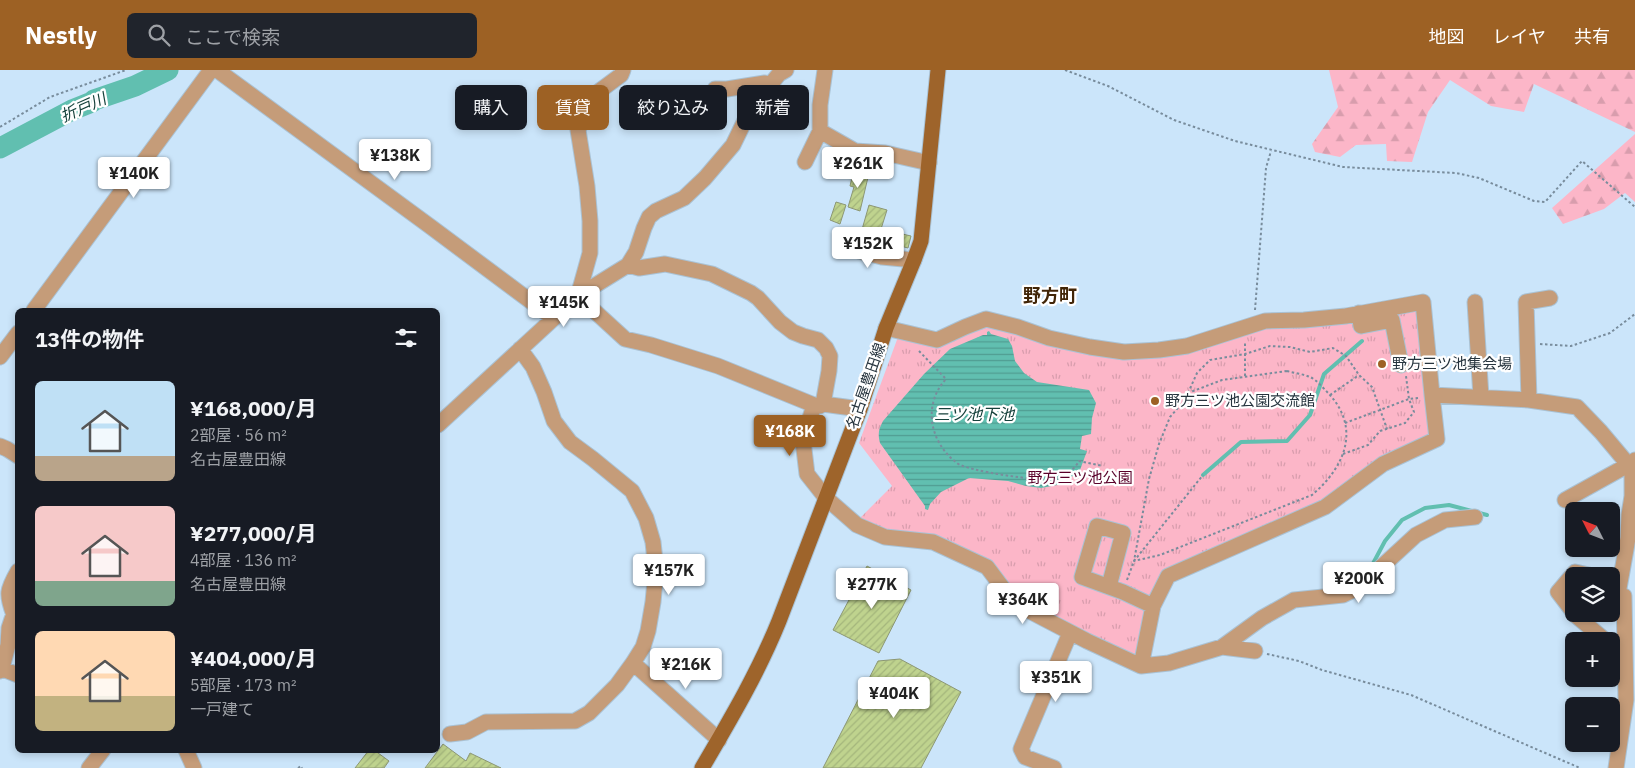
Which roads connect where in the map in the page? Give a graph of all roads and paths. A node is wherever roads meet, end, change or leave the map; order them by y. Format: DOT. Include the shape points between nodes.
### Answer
graph roads {
  1 [pos="126,70"];
  2 [pos="210,70"];
  3 [pos="217,70"];
  4 [pos="623,70"];
  5 [pos="825,70"];
  6 [pos="938,70"];
  7 [pos="1065,70"];
  8 [pos="776,75"];
  9 [pos="727,89"];
  10 [pos="0,126"];
  11 [pos="820,131"];
  12 [pos="1271,151"];
  13 [pos="805,162"];
  14 [pos="929,163"];
  15 [pos="1635,207"];
  16 [pos="860,242"];
  17 [pos="914,260"];
  18 [pos="628,265"];
  19 [pos="578,296"];
  20 [pos="1550,298"];
  21 [pos="1475,302"];
  22 [pos="35,308"];
  23 [pos="1359,314"];
  24 [pos="1635,314"];
  25 [pos="552,318"];
  26 [pos="1250,326"];
  27 [pos="886,328"];
  28 [pos="15,337"];
  29 [pos="923,337"];
  30 [pos="1527,344"];
  31 [pos="520,349"];
  32 [pos="1245,354"];
  33 [pos="0,357"];
  34 [pos="1403,368"];
  35 [pos="1359,375"];
  36 [pos="1245,376"];
  37 [pos="1188,393"];
  38 [pos="1330,395"];
  39 [pos="1432,395"];
  40 [pos="1481,397"];
  41 [pos="1410,399"];
  42 [pos="1530,400"];
  43 [pos="818,404"];
  44 [pos="860,409"];
  45 [pos="1381,410"];
  46 [pos="440,423"];
  47 [pos="1345,424"];
  48 [pos="1387,429"];
  49 [pos="0,446"];
  50 [pos="15,454"];
  51 [pos="1343,454"];
  52 [pos="1632,464"];
  53 [pos="1103,466"];
  54 [pos="1202,476"];
  55 [pos="826,498"];
  56 [pos="1565,500"];
  57 [pos="1475,517"];
  58 [pos="1632,539"];
  59 [pos="1134,562"];
  60 [pos="15,576"];
  61 [pos="1565,583"];
  62 [pos="1125,585"];
  63 [pos="1109,586"];
  64 [pos="4,593"];
  65 [pos="1622,595"];
  66 [pos="1565,602"];
  67 [pos="1153,606"];
  68 [pos="15,614"];
  69 [pos="15,617"];
  70 [pos="1583,622"];
  71 [pos="1595,632"];
  72 [pos="1070,633"];
  73 [pos="1222,647"];
  74 [pos="1255,651"];
  75 [pos="1620,654"];
  76 [pos="1624,657"];
  77 [pos="633,663"];
  78 [pos="1141,666"];
  79 [pos="1,669"];
  80 [pos="15,674"];
  81 [pos="450,734"];
  82 [pos="719,740"];
  83 [pos="102,753"];
  84 [pos="187,753"];
  85 [pos="89,768"];
  86 [pos="194,768"];
  87 [pos="298,768"];
  88 [pos="302,768"];
  89 [pos="702,768"];
  90 [pos="1054,768"];
  91 [pos="1580,768"];
  92 [pos="1616,768"];
  1 -- 10 [label="path" via="50,98"];
  2 -- 22 [label="street"];
  3 -- 25 [label="street"];
  4 -- 19 [label="street" via="594,94 578,130 590,221 590,253"];
  5 -- 11 [label="street"];
  6 -- 14 [label="main road, 名古屋豊田線"];
  7 -- 12 [label="path" via="1108,86 1174,120"];
  8 -- 9 [label="street" via="765,83"];
  8 -- 18 [label="street" via="750,110 733,145 705,178 684,198 649,217"];
  11 -- 13 [label="street"];
  11 -- 14 [label="street" via="855,151 886,153"];
  12 -- 15 [label="path" via="1349,168 1456,173 1545,202 1582,161"];
  12 -- 26 [label="path" via="1266,168"];
  14 -- 17 [label="main road, 名古屋豊田線" via="920,241"];
  16 -- 17 [label="street" via="858,251"];
  17 -- 27 [label="main road, 名古屋豊田線"];
  18 -- 19 [label="street"];
  18 -- 43 [label="street" via="639,268 665,264 712,274 758,298 793,332 818,340 830,356 829,371"];
  19 -- 25 [label="street"];
  19 -- 43 [label="street" via="625,339 718,366"];
  20 -- 30 [label="street" via="1526,302"];
  21 -- 40 [label="street"];
  23 -- 26 [label="street" via="1265,321"];
  23 -- 34 [label="street" via="1361,326 1392,320"];
  23 -- 39 [label="street" via="1423,302"];
  24 -- 30 [label="path" via="1610,332 1571,346"];
  25 -- 31 [label="street"];
  26 -- 29 [label="street" via="1187,346 1124,352 1090,348 986,319 936,340"];
  26 -- 32 [label="path"];
  27 -- 29 [label="street"];
  27 -- 44 [label="main road, 名古屋豊田線"];
  28 -- 33 [label="street"];
  29 -- 53 [label="path" via="919,350 946,379 940,386 931,413 933,429 940,446 958,464 1041,480 1058,478 1076,467 1079,461"];
  30 -- 42 [label="street"];
  31 -- 46 [label="street"];
  31 -- 77 [label="street" via="533,367 554,421 570,442 632,491 646,518 656,570 654,602 643,647"];
  32 -- 35 [label="path" via="1270,346 1310,352 1334,348 1346,356"];
  32 -- 36 [label="path"];
  32 -- 37 [label="path" via="1210,360 1197,373"];
  34 -- 41 [label="path"];
  35 -- 38 [label="path"];
  35 -- 45 [label="path" via="1372,388"];
  36 -- 37 [label="path" via="1222,380"];
  36 -- 38 [label="path" via="1287,372 1311,377"];
  37 -- 59 [label="path" via="1170,417 1158,444"];
  38 -- 47 [label="path" via="1338,404"];
  39 -- 40 [label="street"];
  39 -- 41 [label="path"];
  39 -- 67 [label="street" via="1437,439 1383,464 1325,507 1168,576"];
  40 -- 42 [label="street"];
  41 -- 45 [label="path"];
  41 -- 48 [label="path" via="1414,412 1405,423"];
  42 -- 52 [label="street" via="1577,407"];
  43 -- 44 [label="street"];
  43 -- 55 [label="street" via="803,441 806,474"];
  44 -- 55 [label="main road, 名古屋豊田線"];
  45 -- 47 [label="path"];
  45 -- 48 [label="path"];
  47 -- 51 [label="path"];
  48 -- 51 [label="path" via="1368,445"];
  49 -- 50 [label="street"];
  51 -- 59 [label="path" via="1340,465 1312,495 1160,555"];
  52 -- 56 [label="street"];
  52 -- 58 [label="street"];
  54 -- 59 [label="path"];
  55 -- 72 [label="street" via="857,525 885,537 933,542 987,567 1014,603"];
  55 -- 82 [label="main road, 名古屋豊田線" via="766,654"];
  57 -- 73 [label="street" via="1445,520 1416,535 1362,586 1343,595 1294,600"];
  58 -- 65 [label="street"];
  59 -- 62 [label="path"];
  60 -- 64 [label="street"];
  61 -- 66 [label="street" via="1558,592"];
  63 -- 67 [label="street"];
  64 -- 68 [label="street"];
  65 -- 76 [label="street"];
  67 -- 78 [label="street"];
  69 -- 79 [label="street"];
  70 -- 71 [label="street"];
  72 -- 78 [label="street"];
  72 -- 90 [label="street" via="1021,750 1025,757"];
  73 -- 74 [label="street"];
  73 -- 78 [label="street" via="1169,663"];
  74 -- 91 [label="path" via="1411,695"];
  75 -- 76 [label="street"];
  76 -- 92 [label="street" via="1626,700"];
  77 -- 81 [label="street" via="617,685 575,721 486,722 467,732"];
  77 -- 82 [label="street"];
  79 -- 80 [label="street"];
  82 -- 89 [label="main road, 名古屋豊田線"];
  83 -- 85 [label="street"];
  84 -- 86 [label="street"];
  87 -- 88 [label="path"];
}
